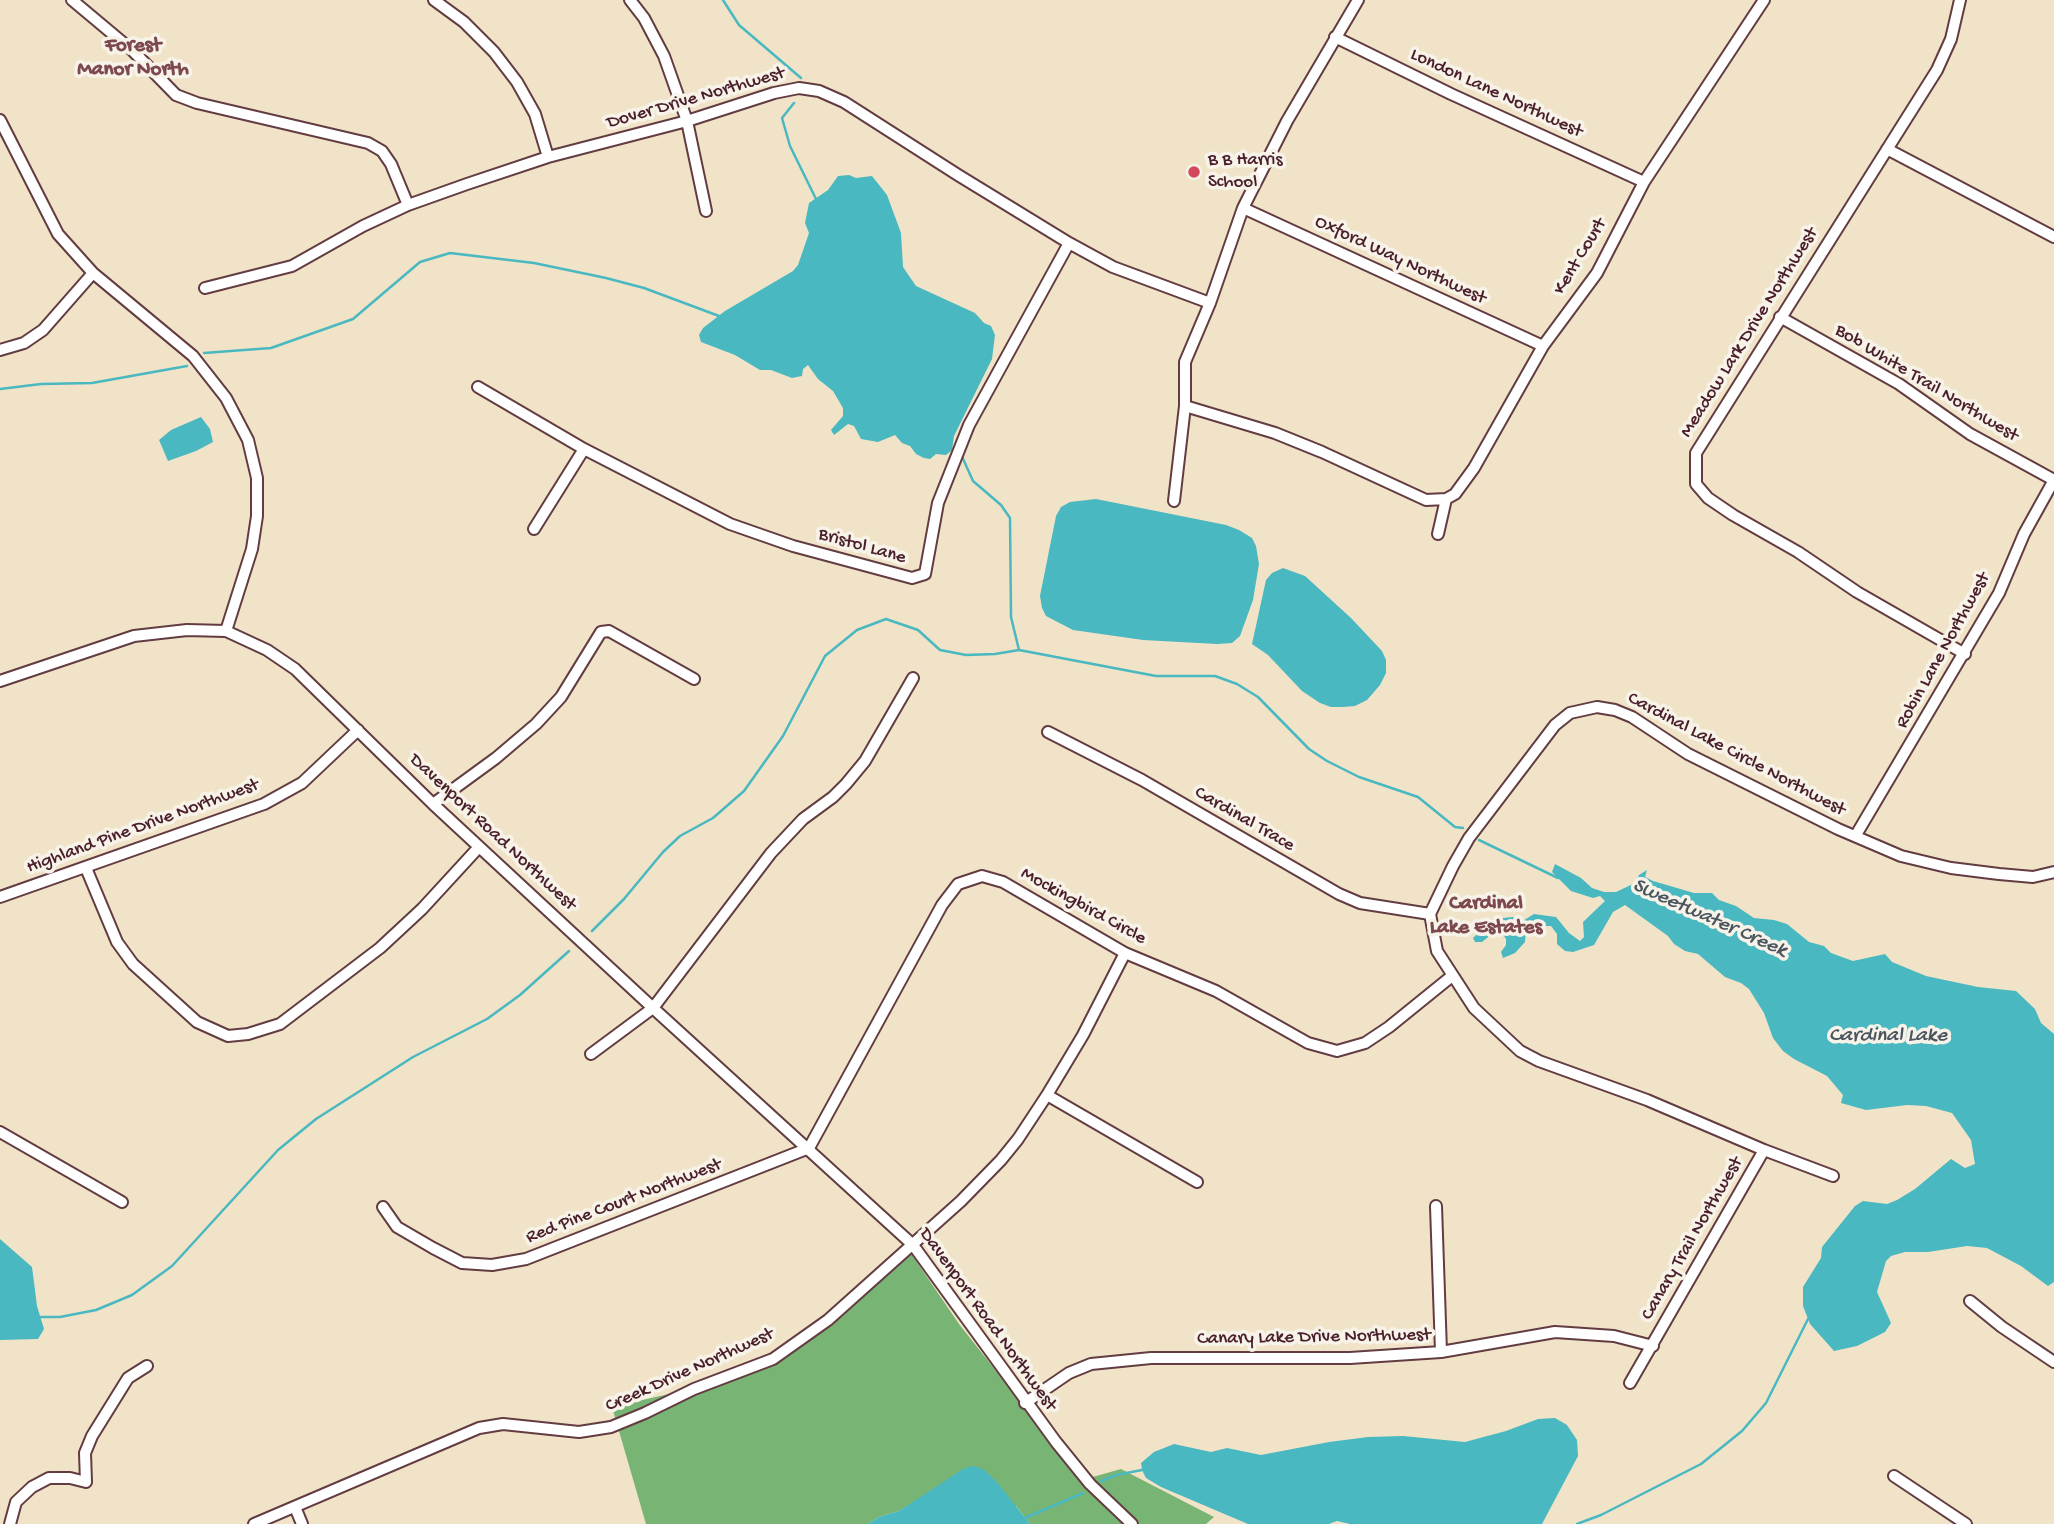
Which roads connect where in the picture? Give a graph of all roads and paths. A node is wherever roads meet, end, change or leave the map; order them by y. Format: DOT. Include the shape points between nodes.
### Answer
graph roads {
  1 [pos="72,0"];
  2 [pos="434,0"];
  3 [pos="630,0"];
  4 [pos="1358,0"];
  5 [pos="1764,0"];
  6 [pos="1960,0"];
  7 [pos="1335,37"];
  8 [pos="0,120"];
  9 [pos="687,121"];
  10 [pos="1887,149"];
  11 [pos="548,157"];
  12 [pos="1644,182"];
  13 [pos="408,205"];
  14 [pos="1242,208"];
  15 [pos="706,211"];
  16 [pos="2054,237"];
  17 [pos="1069,243"];
  18 [pos="93,273"];
  19 [pos="205,288"];
  20 [pos="1210,303"];
  21 [pos="1780,317"];
  22 [pos="1543,346"];
  23 [pos="0,350"];
  24 [pos="478,387"];
  25 [pos="1185,406"];
  26 [pos="584,449"];
  27 [pos="2054,480"];
  28 [pos="1446,499"];
  29 [pos="1174,501"];
  30 [pos="534,529"];
  31 [pos="1438,534"];
  32 [pos="226,631"];
  33 [pos="1965,654"];
  34 [pos="913,678"];
  35 [pos="694,679"];
  36 [pos="0,681"];
  37 [pos="358,730"];
  38 [pos="1048,732"];
  39 [pos="433,804"];
  40 [pos="1856,835"];
  41 [pos="479,847"];
  42 [pos="86,868"];
  43 [pos="2054,872"];
  44 [pos="0,897"];
  45 [pos="1430,914"];
  46 [pos="1125,953"];
  47 [pos="1452,976"];
  48 [pos="653,1008"];
  49 [pos="590,1054"];
  50 [pos="1047,1095"];
  51 [pos="0,1132"];
  52 [pos="809,1148"];
  53 [pos="1764,1150"];
  54 [pos="1833,1175"];
  55 [pos="1197,1182"];
  56 [pos="122,1202"];
  57 [pos="1436,1206"];
  58 [pos="383,1207"];
  59 [pos="914,1245"];
  60 [pos="1970,1301"];
  61 [pos="1653,1346"];
  62 [pos="1441,1352"];
  63 [pos="2054,1362"];
  64 [pos="147,1366"];
  65 [pos="1630,1383"];
  66 [pos="1025,1403"];
  67 [pos="1894,1476"];
  68 [pos="295,1507"];
  69 [pos="10,1524"];
  70 [pos="254,1524"];
  71 [pos="302,1524"];
  72 [pos="1132,1524"];
  73 [pos="1966,1524"];
  1 -- 13 [label="street" via="176,95 382,151"];
  2 -- 11 [label="street" via="464,22 517,82 535,114"];
  3 -- 9 [label="street" via="664,56"];
  4 -- 7 [label="street"];
  5 -- 12 [label="street, Kent Court"];
  6 -- 10 [label="street, Meadow Lark Drive Northwest" via="1951,39 1937,70"];
  7 -- 12 [label="street, London Lane Northwest"];
  7 -- 14 [label="street"];
  8 -- 18 [label="street" via="58,234"];
  9 -- 11 [label="street, Dover Drive Northwest"];
  9 -- 15 [label="street"];
  9 -- 17 [label="street, Dover Drive Northwest" via="774,93 799,88 819,91 844,102"];
  10 -- 16 [label="street"];
  10 -- 21 [label="street, Meadow Lark Drive Northwest"];
  11 -- 13 [label="street, Dover Drive Northwest"];
  12 -- 22 [label="street, Kent Court" via="1597,273"];
  13 -- 19 [label="street, Dover Drive Northwest" via="292,267"];
  14 -- 20 [label="street"];
  14 -- 22 [label="street, Oxford Way Northwest"];
  17 -- 20 [label="street, Dover Drive Northwest" via="1113,267"];
  17 -- 26 [label="street, Bristol Lane" via="954,458 938,503 925,575 909,579 730,524"];
  18 -- 23 [label="street" via="43,330 24,344"];
  18 -- 32 [label="street" via="193,356 226,398 248,440 257,478 257,516"];
  20 -- 25 [label="street" via="1185,362"];
  21 -- 27 [label="street, Bob White Trail Northwest"];
  21 -- 33 [label="street, Meadow Lark Drive Northwest" via="1696,453 1696,484 1733,515"];
  22 -- 28 [label="street, Kent Court" via="1474,468"];
  24 -- 26 [label="street"];
  25 -- 28 [label="street" via="1275,433 1426,500"];
  25 -- 29 [label="street"];
  26 -- 30 [label="street"];
  27 -- 33 [label="street, Robin Lane Northwest"];
  28 -- 31 [label="street"];
  32 -- 36 [label="street" via="134,636"];
  32 -- 37 [label="street, Davenport Road Northwest" via="295,669"];
  33 -- 40 [label="street, Robin Lane Northwest"];
  34 -- 48 [label="street" via="865,761 771,853"];
  35 -- 39 [label="street" via="609,631 601,632 561,697 536,724"];
  37 -- 39 [label="street, Davenport Road Northwest"];
  37 -- 42 [label="street, Highland Pine Drive Northwest" via="302,783 264,804"];
  38 -- 45 [label="street, Cardinal Trace" via="1142,780 1339,894 1360,903"];
  39 -- 41 [label="street, Davenport Road Northwest"];
  40 -- 43 [label="street, Cardinal Lake Circle Northwest" via="1901,856 1951,868 2033,877"];
  40 -- 45 [label="street, Cardinal Lake Circle Northwest" via="1688,754 1632,717 1597,707 1570,713 1555,725 1469,838"];
  41 -- 42 [label="street" via="380,948 280,1024 228,1036 197,1022 133,964 117,942"];
  41 -- 48 [label="street, Davenport Road Northwest"];
  42 -- 44 [label="street, Highland Pine Drive Northwest"];
  45 -- 47 [label="street" via="1437,951"];
  46 -- 47 [label="street, Mockingbird Circle" via="1216,991 1308,1043 1337,1051 1365,1042 1389,1027"];
  46 -- 50 [label="street, Creek Drive Northwest"];
  46 -- 52 [label="street, Mockingbird Circle" via="1003,882 982,876 958,884 911,960"];
  47 -- 53 [label="street" via="1474,1008 1520,1051"];
  48 -- 49 [label="street"];
  48 -- 52 [label="street, Davenport Road Northwest"];
  50 -- 55 [label="street"];
  50 -- 59 [label="street, Creek Drive Northwest" via="1000,1160"];
  51 -- 56 [label="street"];
  52 -- 58 [label="street, Red Pine Court Northwest" via="526,1259 492,1265 462,1263 433,1248 397,1227"];
  52 -- 59 [label="street, Davenport Road Northwest"];
  53 -- 54 [label="street"];
  53 -- 61 [label="street, Canary Trail Northwest"];
  57 -- 62 [label="street"];
  59 -- 66 [label="street, Davenport Road Northwest"];
  59 -- 68 [label="street, Creek Drive Northwest" via="828,1320 773,1359 611,1427 579,1432 502,1424 479,1428"];
  60 -- 63 [label="street"];
  61 -- 62 [label="street, Canary Lake Drive Northwest" via="1614,1336 1555,1332"];
  61 -- 65 [label="street, Canary Trail Northwest"];
  62 -- 66 [label="street, Canary Lake Drive Northwest" via="1350,1358 1152,1358 1091,1364"];
  64 -- 69 [label="street" via="128,1378 92,1436 85,1453 86,1482 48,1478 16,1502"];
  66 -- 72 [label="street, Davenport Road Northwest" via="1090,1484"];
  67 -- 73 [label="street"];
  68 -- 70 [label="street, Creek Drive Northwest"];
  68 -- 71 [label="street"];
}
